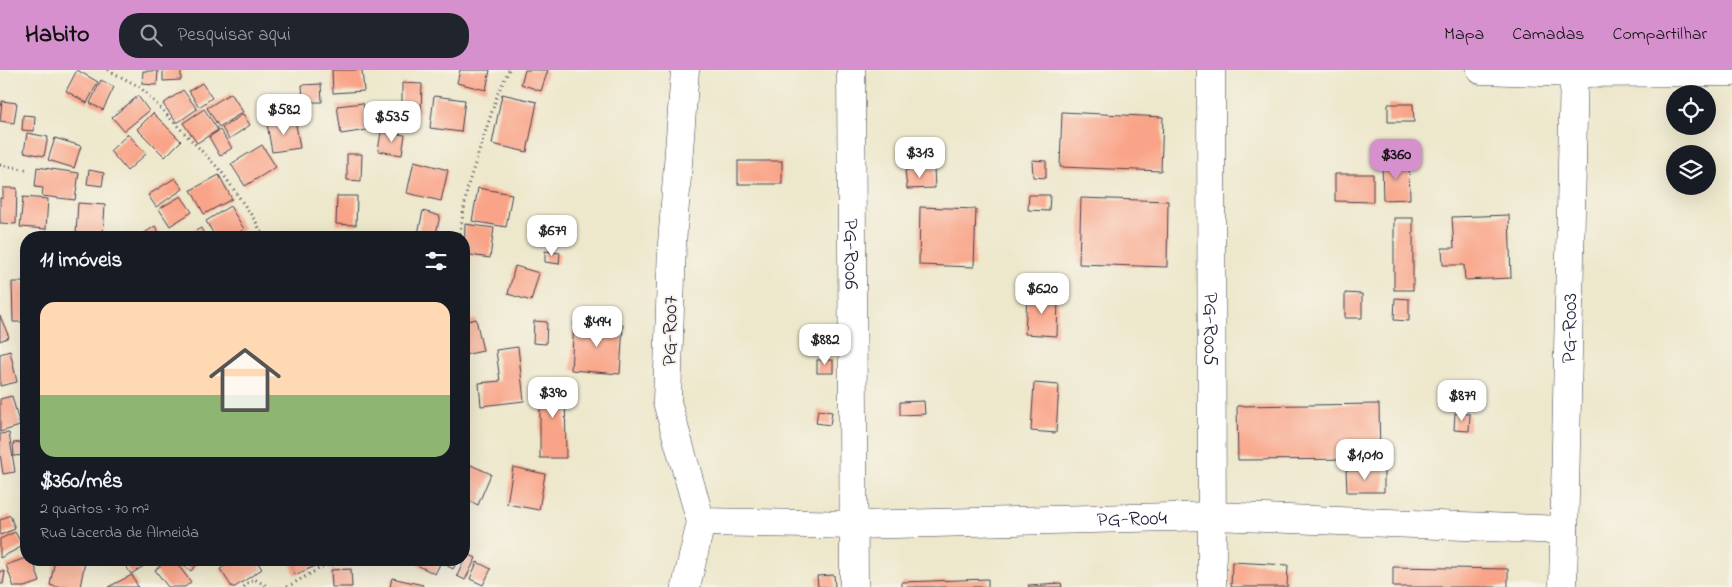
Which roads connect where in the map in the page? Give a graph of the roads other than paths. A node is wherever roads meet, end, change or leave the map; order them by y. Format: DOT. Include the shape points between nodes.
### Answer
graph roads {
  1 [pos="685,70"];
  2 [pos="851,70"];
  3 [pos="1211,70"];
  4 [pos="1481,70"];
  5 [pos="1574,72"];
  6 [pos="1732,72"];
  7 [pos="1213,516"];
  8 [pos="701,522"];
  9 [pos="855,524"];
  10 [pos="1564,530"];
  11 [pos="686,587"];
  12 [pos="854,587"];
  13 [pos="1212,587"];
  14 [pos="1563,587"];
  1 -- 8 [label="street, PG-R007" via="672,244 668,402"];
  2 -- 9 [label="street, PG-R006"];
  3 -- 7 [label="street, PG-R005"];
  4 -- 5 [label="street"];
  5 -- 6 [label="street"];
  5 -- 10 [label="street, PG-R003"];
  7 -- 9 [label="street, PG-R004"];
  7 -- 10 [label="street, PG-R004"];
  7 -- 13 [label="street, PG-R005"];
  8 -- 9 [label="street, PG-R004"];
  8 -- 11 [label="street, PG-R007"];
  9 -- 12 [label="street, PG-R006"];
  10 -- 14 [label="street, PG-R003"];
}
